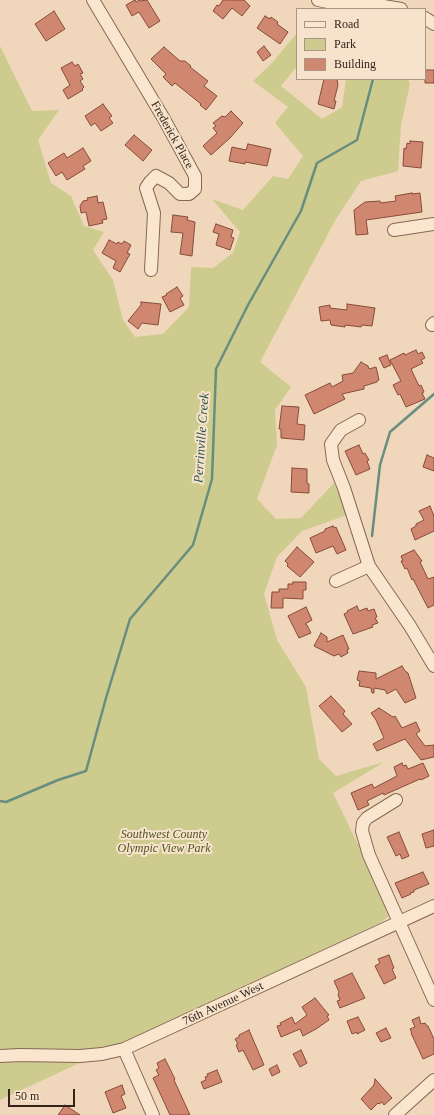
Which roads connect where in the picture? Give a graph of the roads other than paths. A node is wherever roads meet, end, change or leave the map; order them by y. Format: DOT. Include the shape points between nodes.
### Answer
graph roads {
  1 [pos="93,0"];
  2 [pos="318,0"];
  3 [pos="395,8"];
  4 [pos="434,224"];
  5 [pos="394,230"];
  6 [pos="151,270"];
  7 [pos="359,420"];
  8 [pos="369,566"];
  9 [pos="336,581"];
  10 [pos="434,666"];
  11 [pos="396,800"];
  12 [pos="434,906"];
  13 [pos="399,922"];
  14 [pos="434,1000"];
  15 [pos="124,1049"];
  16 [pos="0,1056"];
  17 [pos="434,1080"];
  18 [pos="153,1115"];
  19 [pos="395,1115"];
  1 -- 6 [label="street, Frederick Place" via="196,176 195,189 189,194 180,194 156,176 146,188 154,212"];
  2 -- 3 [label="street"];
  4 -- 5 [label="street"];
  7 -- 8 [label="street" via="341,430 331,444 333,460"];
  8 -- 9 [label="street"];
  8 -- 10 [label="street"];
  11 -- 13 [label="street" via="367,818 362,831 369,855"];
  12 -- 13 [label="street, 76th Avenue West"];
  13 -- 14 [label="street"];
  13 -- 15 [label="street, 76th Avenue West"];
  15 -- 16 [label="street, 76th Avenue West" via="80,1056"];
  15 -- 18 [label="street"];
  17 -- 19 [label="street"];
}
